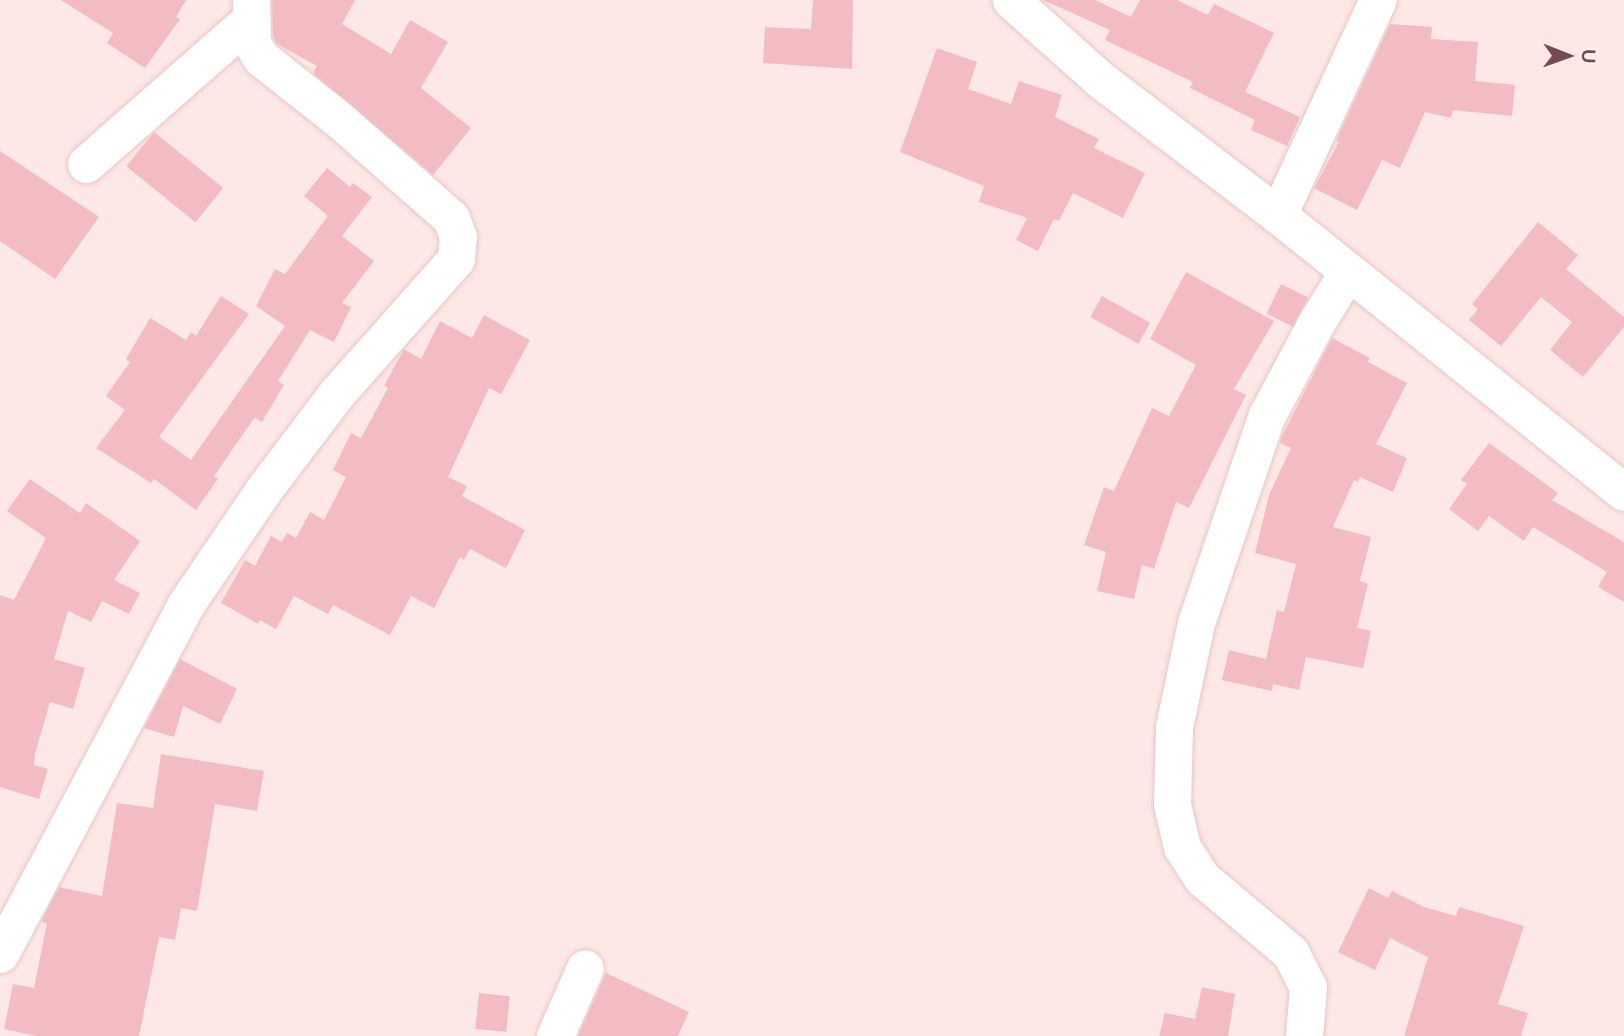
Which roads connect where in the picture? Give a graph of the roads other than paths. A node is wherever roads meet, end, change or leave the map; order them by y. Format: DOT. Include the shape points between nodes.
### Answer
graph roads {
  1 [pos="1010,0"];
  2 [pos="1378,0"];
  3 [pos="251,10"];
  4 [pos="86,164"];
  5 [pos="1278,215"];
  6 [pos="1348,271"];
  7 [pos="1624,492"];
  8 [pos="0,954"];
  9 [pos="585,968"];
  10 [pos="555,1036"];
  11 [pos="1304,1036"];
  1 -- 5 [label="street" via="1102,81"];
  2 -- 5 [label="street"];
  3 -- 4 [label="street"];
  3 -- 8 [label="street" via="252,43 261,58 451,218 458,237 456,259 337,393 186,604"];
  5 -- 6 [label="street"];
  6 -- 7 [label="street"];
  6 -- 11 [label="street" via="1268,415 1196,623 1174,727 1172,804 1182,847 1202,878 1291,953 1308,987"];
  9 -- 10 [label="street"];
}
